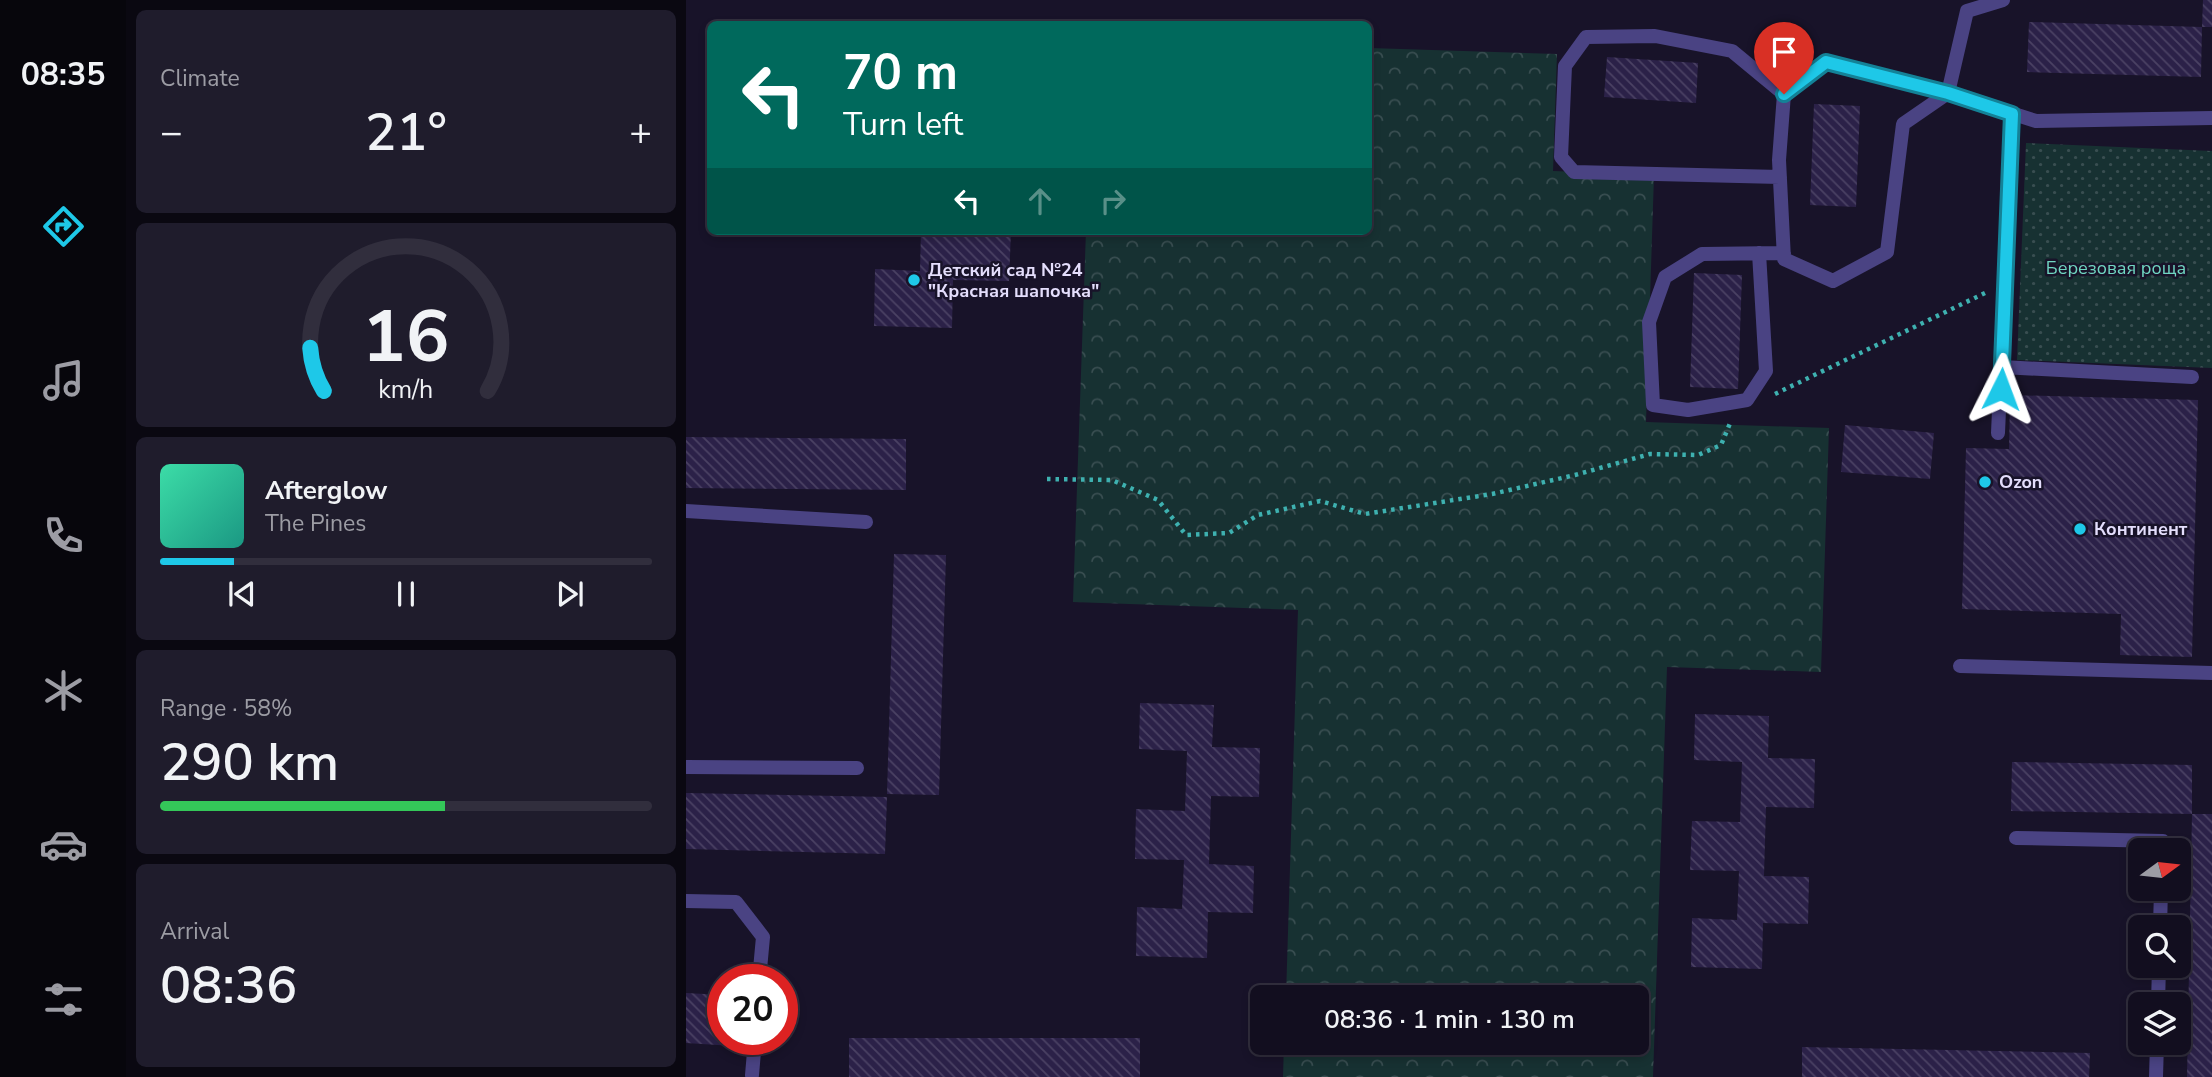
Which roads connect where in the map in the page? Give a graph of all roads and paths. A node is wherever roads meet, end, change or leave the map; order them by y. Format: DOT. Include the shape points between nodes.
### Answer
graph roads {
  1 [pos="2003,0"];
  2 [pos="1948,93"];
  3 [pos="1784,94"];
  4 [pos="2012,114"];
  5 [pos="2212,118"];
  6 [pos="1780,177"];
  7 [pos="1759,253"];
  8 [pos="1784,253"];
  9 [pos="2006,283"];
  10 [pos="2002,367"];
  11 [pos="2192,377"];
  12 [pos="1773,395"];
  13 [pos="1735,411"];
  14 [pos="1998,433"];
  15 [pos="1047,479"];
  16 [pos="686,511"];
  17 [pos="866,522"];
  18 [pos="1960,666"];
  19 [pos="2212,673"];
  20 [pos="686,767"];
  21 [pos="857,768"];
  22 [pos="2016,838"];
  23 [pos="2128,840"];
  24 [pos="686,901"];
  25 [pos="760,964"];
  26 [pos="753,1055"];
  27 [pos="2157,1055"];
  28 [pos="751,1076"];
  29 [pos="2156,1077"];
  1 -- 2 [label="lane" via="1967,11"];
  2 -- 3 [label="lane" via="1826,62"];
  2 -- 4 [label="lane"];
  2 -- 8 [label="lane" via="1903,124 1887,252 1833,281 1784,259"];
  3 -- 6 [label="lane"];
  3 -- 6 [label="lane" via="1731,51 1655,36 1586,37 1565,66 1561,157 1574,172"];
  4 -- 5 [label="lane" via="2036,121"];
  4 -- 9 [label="lane"];
  6 -- 8 [label="lane"];
  7 -- 7 [label="lane" via="1702,254 1665,277 1649,322 1653,405 1688,410 1747,400 1766,370"];
  7 -- 8 [label="lane"];
  9 -- 10 [label="lane"];
  9 -- 12 [label="path"];
  10 -- 11 [label="lane"];
  10 -- 14 [label="lane"];
  13 -- 15 [label="path" via="1721,445 1698,454 1650,454 1492,494 1365,514 1320,501 1258,515 1229,533 1186,535 1158,500 1112,480"];
  16 -- 17 [label="lane"];
  18 -- 19 [label="lane"];
  20 -- 21 [label="lane"];
  22 -- 23 [label="lane"];
  24 -- 25 [label="lane" via="736,902 763,937"];
  26 -- 28 [label="lane"];
  27 -- 29 [label="lane"];
}
